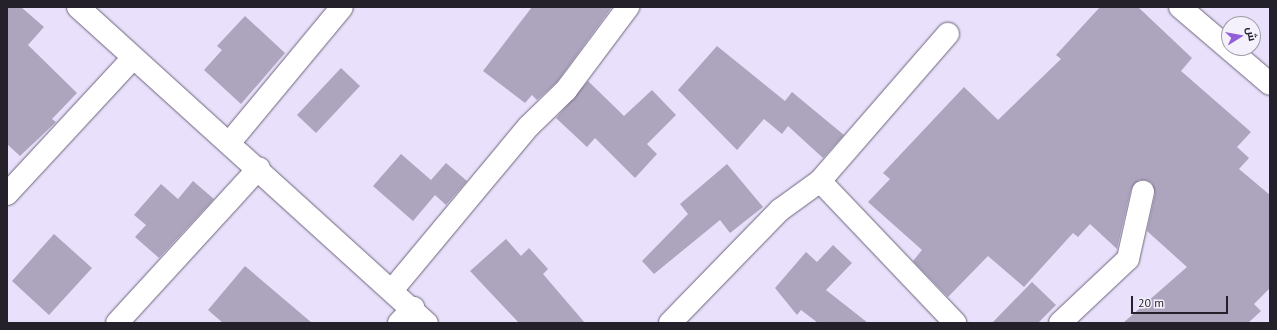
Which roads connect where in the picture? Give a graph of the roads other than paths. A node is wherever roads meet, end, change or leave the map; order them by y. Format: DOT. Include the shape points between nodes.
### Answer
graph roads {
  1 [pos="78,7"];
  2 [pos="342,7"];
  3 [pos="628,7"];
  4 [pos="1180,7"];
  5 [pos="948,34"];
  6 [pos="133,58"];
  7 [pos="1270,84"];
  8 [pos="230,142"];
  9 [pos="259,168"];
  10 [pos="820,181"];
  11 [pos="1143,192"];
  12 [pos="7,194"];
  13 [pos="393,289"];
  14 [pos="413,318"];
  15 [pos="118,323"];
  16 [pos="670,323"];
  17 [pos="955,323"];
  18 [pos="1060,323"];
  1 -- 6 [label="street"];
  2 -- 8 [label="street"];
  3 -- 13 [label="street" via="566,90 529,126"];
  4 -- 7 [label="street"];
  5 -- 10 [label="street"];
  6 -- 8 [label="street"];
  6 -- 12 [label="street"];
  8 -- 9 [label="street"];
  9 -- 13 [label="street"];
  9 -- 15 [label="street"];
  10 -- 16 [label="street" via="780,210"];
  10 -- 17 [label="street"];
  11 -- 18 [label="street" via="1128,259"];
  13 -- 14 [label="street"];
}
